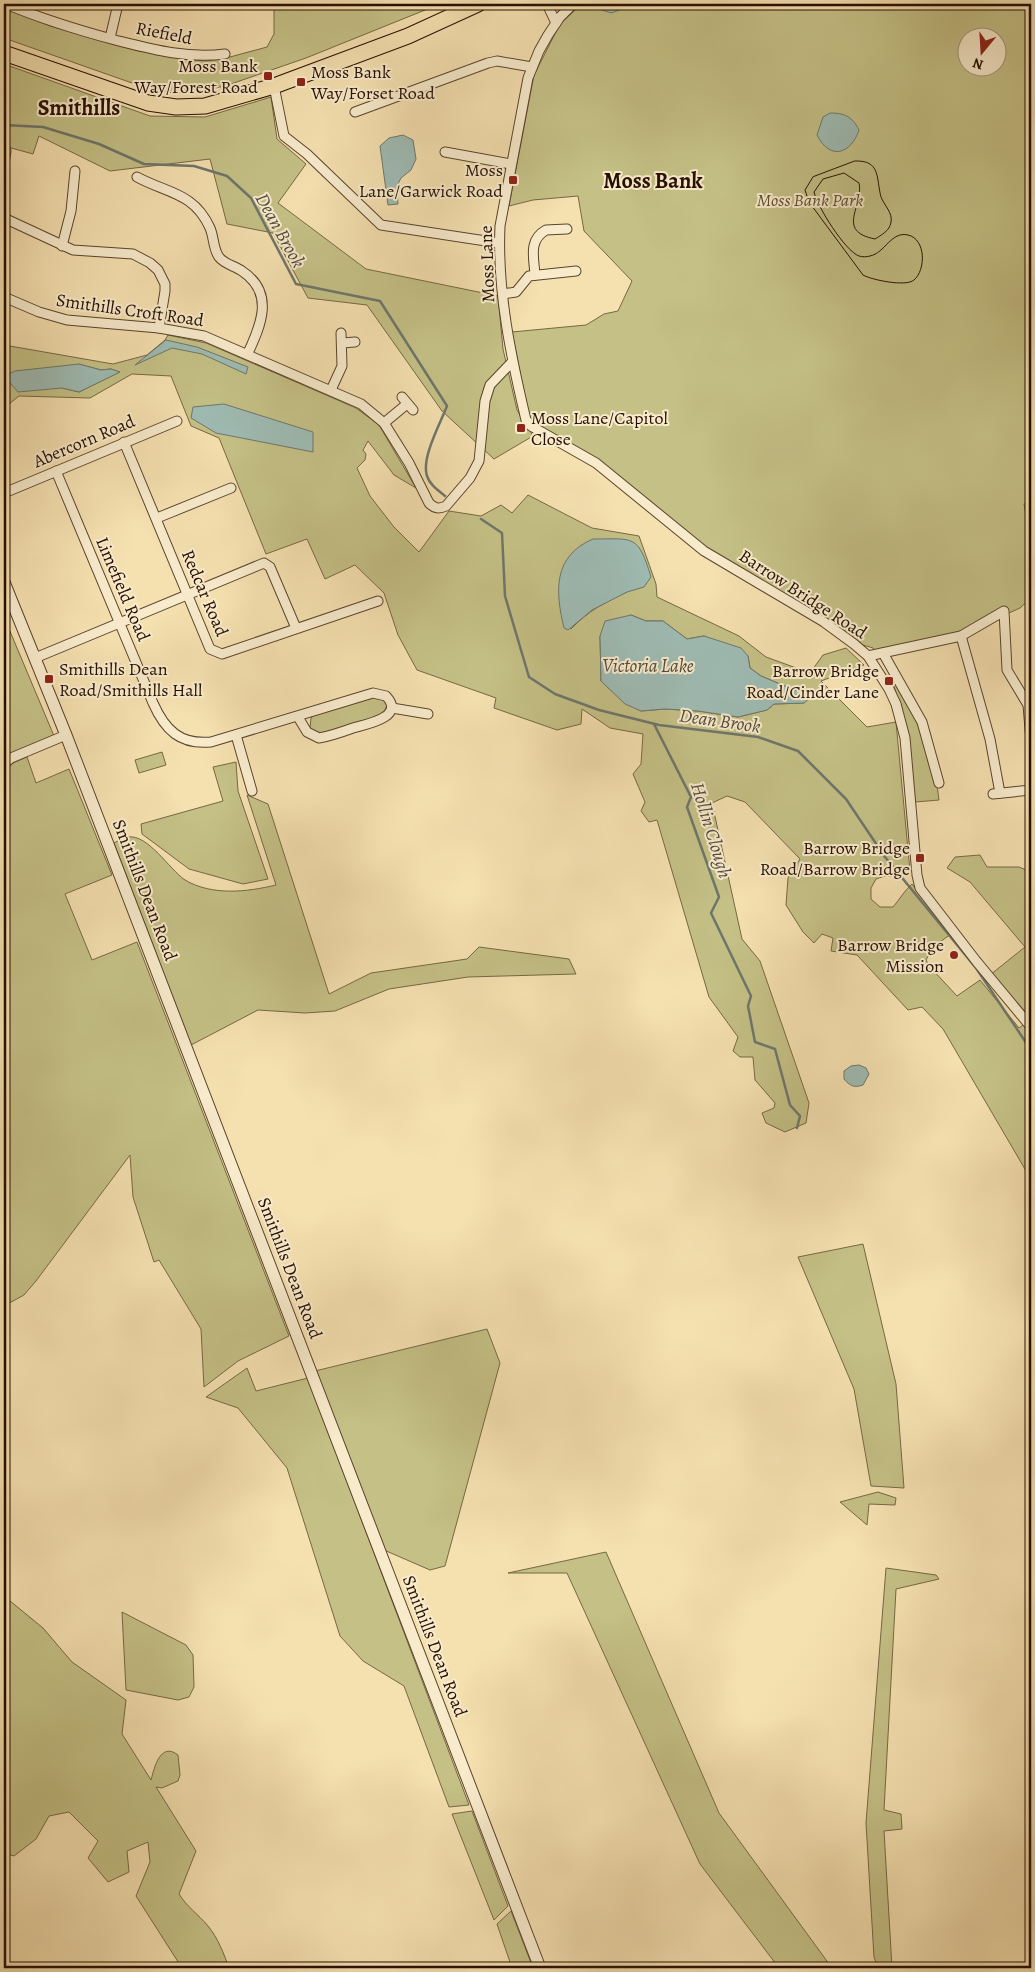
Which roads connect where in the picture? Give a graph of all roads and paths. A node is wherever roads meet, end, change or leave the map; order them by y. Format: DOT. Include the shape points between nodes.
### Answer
graph roads {
  1 [pos="9,4"];
  2 [pos="118,4"];
  3 [pos="455,4"];
  4 [pos="478,4"];
  5 [pos="547,4"];
  6 [pos="573,4"];
  7 [pos="556,23"];
  8 [pos="110,38"];
  9 [pos="4,44"];
  10 [pos="4,53"];
  11 [pos="225,54"];
  12 [pos="532,66"];
  13 [pos="274,86"];
  14 [pos="355,112"];
  15 [pos="6,151"];
  16 [pos="445,152"];
  17 [pos="4,163"];
  18 [pos="511,164"];
  19 [pos="75,171"];
  20 [pos="140,177"];
  21 [pos="73,191"];
  22 [pos="83,193"];
  23 [pos="4,218"];
  24 [pos="567,229"];
  25 [pos="499,243"];
  26 [pos="62,246"];
  27 [pos="576,271"];
  28 [pos="535,275"];
  29 [pos="503,294"];
  30 [pos="4,297"];
  31 [pos="159,328"];
  32 [pos="355,342"];
  33 [pos="248,354"];
  34 [pos="512,362"];
  35 [pos="331,390"];
  36 [pos="407,404"];
  37 [pos="177,421"];
  38 [pos="384,423"];
  39 [pos="124,442"];
  40 [pos="56,471"];
  41 [pos="231,488"];
  42 [pos="4,493"];
  43 [pos="157,518"];
  44 [pos="4,582"];
  45 [pos="187,595"];
  46 [pos="378,601"];
  47 [pos="120,624"];
  48 [pos="296,628"];
  49 [pos="960,636"];
  50 [pos="883,653"];
  51 [pos="868,656"];
  52 [pos="35,658"];
  53 [pos="392,708"];
  54 [pos="428,714"];
  55 [pos="298,717"];
  56 [pos="66,735"];
  57 [pos="236,735"];
  58 [pos="1031,741"];
  59 [pos="4,764"];
  60 [pos="938,783"];
  61 [pos="1031,790"];
  62 [pos="252,791"];
  63 [pos="1031,1027"];
  64 [pos="540,1968"];
  1 -- 8 [label="street, Riefield" via="64,26"];
  2 -- 8 [label="street, Riefield"];
  3 -- 9 [label="highway" via="275,77 201,98 149,95"];
  4 -- 13 [label="highway" via="408,36"];
  5 -- 7 [label="street"];
  6 -- 7 [label="street, Moss Lane"];
  7 -- 12 [label="street, Moss Lane"];
  8 -- 11 [label="street, Riefield" via="192,56 211,52"];
  10 -- 13 [label="highway" via="122,95 167,106 205,106"];
  12 -- 14 [label="street" via="488,63"];
  12 -- 18 [label="street, Moss Lane"];
  13 -- 25 [label="street" via="284,136 380,225"];
  15 -- 17 [label="street"];
  16 -- 18 [label="street"];
  18 -- 25 [label="street, Moss Lane"];
  19 -- 21 [label="street"];
  20 -- 33 [label="street" via="189,200 210,227 218,256 242,270 255,285 261,295 262,317"];
  21 -- 22 [label="street"];
  21 -- 26 [label="street"];
  23 -- 26 [label="street"];
  24 -- 28 [label="street" via="546,230 534,241"];
  25 -- 29 [label="street, Moss Lane"];
  26 -- 31 [label="street" via="74,250 133,254 158,270 165,284"];
  27 -- 28 [label="street"];
  28 -- 29 [label="street" via="524,279 516,292"];
  29 -- 34 [label="street, Moss Lane"];
  30 -- 31 [label="street, Smithills Croft Road" via="67,320"];
  31 -- 33 [label="street, Smithills Croft Road" via="204,336"];
  32 -- 35 [label="street" via="342,338 342,366"];
  33 -- 35 [label="street, Smithills Croft Road"];
  34 -- 38 [label="street, Smithills Croft Road" via="490,385 485,401 479,461 470,478 440,509 429,503"];
  34 -- 51 [label="street, Barrow Bridge Road" via="526,420 531,426 596,463 704,551 824,622"];
  35 -- 38 [label="street, Smithills Croft Road" via="361,404"];
  36 -- 38 [label="street"];
  37 -- 39 [label="street, Abercorn Road"];
  39 -- 40 [label="street, Abercorn Road"];
  39 -- 43 [label="street, Redcar Road"];
  40 -- 42 [label="street, Abercorn Road"];
  40 -- 47 [label="street, Limefield Road"];
  41 -- 43 [label="street"];
  43 -- 45 [label="street, Redcar Road"];
  44 -- 52 [label="street, Smithills Dean Road"];
  45 -- 47 [label="street"];
  45 -- 48 [label="street, Redcar Road" via="210,649 218,653"];
  45 -- 48 [label="street" via="264,564 270,568"];
  46 -- 48 [label="street, Redcar Road"];
  47 -- 52 [label="street"];
  47 -- 57 [label="street, Limefield Road" via="165,726 198,743"];
  49 -- 50 [label="street"];
  49 -- 58 [label="street" via="1004,612 1008,670 1028,705"];
  49 -- 61 [label="street" via="990,739 997,794"];
  50 -- 51 [label="street"];
  50 -- 60 [label="street" via="922,722"];
  51 -- 63 [label="street, Barrow Bridge Road" via="889,690 901,720 917,882"];
  52 -- 56 [label="street, Smithills Dean Road"];
  53 -- 54 [label="street"];
  53 -- 55 [label="street, Limefield Road" via="390,699 374,693"];
  53 -- 55 [label="street" via="380,720 319,738 307,732"];
  55 -- 57 [label="street, Limefield Road"];
  56 -- 59 [label="street"];
  56 -- 64 [label="street, Smithills Dean Road"];
  57 -- 62 [label="street"];
}
